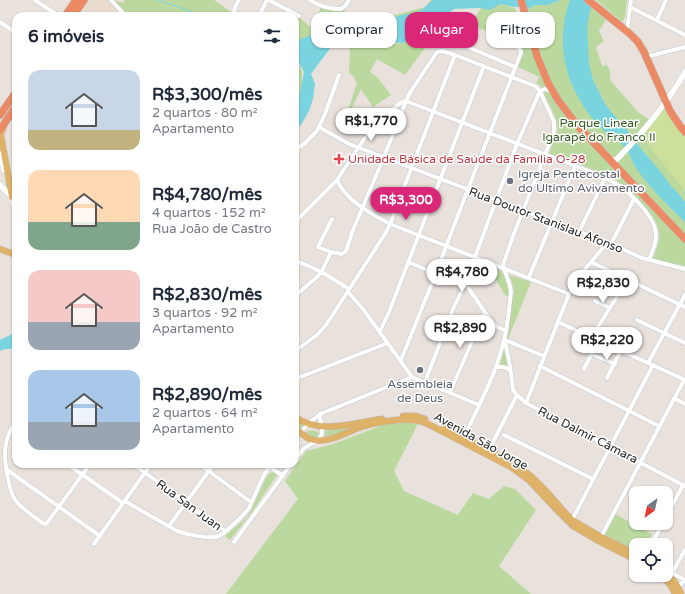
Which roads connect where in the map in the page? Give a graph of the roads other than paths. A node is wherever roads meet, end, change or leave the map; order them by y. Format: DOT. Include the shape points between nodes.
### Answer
graph roads {
  1 [pos="35,0"];
  2 [pos="76,0"];
  3 [pos="84,0"];
  4 [pos="111,0"];
  5 [pos="239,0"];
  6 [pos="268,0"];
  7 [pos="310,0"];
  8 [pos="349,0"];
  9 [pos="521,0"];
  10 [pos="588,0"];
  11 [pos="631,0"];
  12 [pos="666,0"];
  13 [pos="630,7"];
  14 [pos="53,12"];
  15 [pos="68,12"];
  16 [pos="76,12"];
  17 [pos="122,12"];
  18 [pos="234,12"];
  19 [pos="261,12"];
  20 [pos="291,12"];
  21 [pos="657,20"];
  22 [pos="0,22"];
  23 [pos="12,30"];
  24 [pos="627,32"];
  25 [pos="685,35"];
  26 [pos="685,47"];
  27 [pos="470,48"];
  28 [pos="519,48"];
  29 [pos="455,55"];
  30 [pos="646,57"];
  31 [pos="484,66"];
  32 [pos="515,67"];
  33 [pos="685,72"];
  34 [pos="339,75"];
  35 [pos="511,77"];
  36 [pos="546,86"];
  37 [pos="540,91"];
  38 [pos="12,98"];
  39 [pos="406,101"];
  40 [pos="666,102"];
  41 [pos="12,112"];
  42 [pos="433,112"];
  43 [pos="0,115"];
  44 [pos="6,121"];
  45 [pos="461,122"];
  46 [pos="320,127"];
  47 [pos="0,130"];
  48 [pos="685,132"];
  49 [pos="489,133"];
  50 [pos="518,144"];
  51 [pos="299,147"];
  52 [pos="358,147"];
  53 [pos="1,154"];
  54 [pos="546,155"];
  55 [pos="384,157"];
  56 [pos="610,160"];
  57 [pos="575,166"];
  58 [pos="412,168"];
  59 [pos="440,178"];
  60 [pos="605,178"];
  61 [pos="9,179"];
  62 [pos="338,180"];
  63 [pos="0,185"];
  64 [pos="468,189"];
  65 [pos="12,191"];
  66 [pos="12,197"];
  67 [pos="634,199"];
  68 [pos="496,201"];
  69 [pos="363,208"];
  70 [pos="524,211"];
  71 [pos="299,218"];
  72 [pos="332,219"];
  73 [pos="553,222"];
  74 [pos="390,224"];
  75 [pos="579,232"];
  76 [pos="418,235"];
  77 [pos="685,239"];
  78 [pos="609,244"];
  79 [pos="447,245"];
  80 [pos="0,249"];
  81 [pos="331,252"];
  82 [pos="12,254"];
  83 [pos="475,256"];
  84 [pos="649,260"];
  85 [pos="299,262"];
  86 [pos="408,262"];
  87 [pos="591,262"];
  88 [pos="503,267"];
  89 [pos="685,270"];
  90 [pos="322,271"];
  91 [pos="436,273"];
  92 [pos="529,277"];
  93 [pos="628,279"];
  94 [pos="465,284"];
  95 [pos="348,291"];
  96 [pos="299,293"];
  97 [pos="569,294"];
  98 [pos="685,295"];
  99 [pos="595,301"];
  100 [pos="680,304"];
  101 [pos="685,307"];
  102 [pos="610,308"];
  103 [pos="485,312"];
  104 [pos="637,320"];
  105 [pos="558,322"];
  106 [pos="380,331"];
  107 [pos="506,331"];
  108 [pos="664,333"];
  109 [pos="593,337"];
  110 [pos="504,340"];
  111 [pos="388,343"];
  112 [pos="685,343"];
  113 [pos="595,347"];
  114 [pos="299,348"];
  115 [pos="621,350"];
  116 [pos="591,354"];
  117 [pos="544,356"];
  118 [pos="401,360"];
  119 [pos="648,363"];
  120 [pos="615,364"];
  121 [pos="653,365"];
  122 [pos="540,366"];
  123 [pos="496,367"];
  124 [pos="584,369"];
  125 [pos="510,370"];
  126 [pos="412,376"];
  127 [pos="299,377"];
  128 [pos="607,378"];
  129 [pos="684,380"];
  130 [pos="426,382"];
  131 [pos="450,392"];
  132 [pos="516,396"];
  133 [pos="674,398"];
  134 [pos="526,403"];
  135 [pos="685,404"];
  136 [pos="479,405"];
  137 [pos="629,410"];
  138 [pos="320,414"];
  139 [pos="299,419"];
  140 [pos="308,424"];
  141 [pos="321,426"];
  142 [pos="659,426"];
  143 [pos="12,428"];
  144 [pos="301,433"];
  145 [pos="504,435"];
  146 [pos="317,440"];
  147 [pos="463,440"];
  148 [pos="611,446"];
  149 [pos="489,450"];
  150 [pos="299,454"];
  151 [pos="640,462"];
  152 [pos="72,468"];
  153 [pos="87,468"];
  154 [pos="138,468"];
  155 [pos="148,468"];
  156 [pos="205,468"];
  157 [pos="211,468"];
  158 [pos="268,468"];
  159 [pos="273,468"];
  160 [pos="288,468"];
  161 [pos="6,469"];
  162 [pos="209,471"];
  163 [pos="144,472"];
  164 [pos="82,475"];
  165 [pos="283,476"];
  166 [pos="593,479"];
  167 [pos="684,485"];
  168 [pos="124,502"];
  169 [pos="186,502"];
  170 [pos="252,502"];
  171 [pos="673,505"];
  172 [pos="59,506"];
  173 [pos="572,520"];
  174 [pos="169,526"];
  175 [pos="225,531"];
  176 [pos="100,536"];
  177 [pos="601,537"];
  178 [pos="234,542"];
  179 [pos="94,544"];
  180 [pos="685,550"];
  181 [pos="629,551"];
  182 [pos="629,556"];
  183 [pos="673,568"];
  184 [pos="673,576"];
  185 [pos="685,580"];
  186 [pos="668,582"];
  187 [pos="676,590"];
  188 [pos="681,594"];
  1 -- 14 [label="street"];
  2 -- 15 [label="highway"];
  3 -- 16 [label="highway"];
  4 -- 17 [label="street"];
  5 -- 18 [label="street"];
  6 -- 19 [label="street"];
  6 -- 20 [label="street"];
  7 -- 8 [label="street" via="322,6 341,9"];
  9 -- 36 [label="highway"];
  10 -- 24 [label="highway"];
  11 -- 13 [label="street"];
  12 -- 21 [label="street"];
  13 -- 21 [label="street"];
  13 -- 24 [label="street"];
  21 -- 25 [label="street"];
  22 -- 23 [label="street"];
  24 -- 30 [label="highway" via="638,42"];
  26 -- 30 [label="street"];
  27 -- 32 [label="street"];
  28 -- 32 [label="street" via="521,51"];
  29 -- 31 [label="street"];
  29 -- 39 [label="street" via="439,51 435,54"];
  29 -- 42 [label="street"];
  30 -- 40 [label="highway"];
  31 -- 35 [label="street"];
  31 -- 45 [label="street"];
  32 -- 35 [label="street"];
  33 -- 40 [label="street"];
  34 -- 46 [label="street"];
  35 -- 37 [label="street" via="535,86"];
  35 -- 49 [label="street"];
  36 -- 37 [label="street"];
  36 -- 56 [label="highway" via="570,117"];
  37 -- 50 [label="street"];
  37 -- 54 [label="street" via="555,127"];
  38 -- 43 [label="highway"];
  39 -- 42 [label="street"];
  39 -- 52 [label="street" via="400,103 374,126"];
  39 -- 55 [label="street"];
  40 -- 48 [label="highway"];
  40 -- 56 [label="street" via="622,155 616,160"];
  41 -- 44 [label="highway"];
  42 -- 45 [label="street"];
  42 -- 58 [label="street"];
  44 -- 47 [label="highway"];
  44 -- 61 [label="main road" via="1,136"];
  45 -- 49 [label="street"];
  45 -- 59 [label="street"];
  46 -- 51 [label="street"];
  46 -- 52 [label="street, Rua Doutor Stanislau Afonso"];
  49 -- 50 [label="street"];
  49 -- 64 [label="street"];
  50 -- 54 [label="street"];
  50 -- 68 [label="street"];
  52 -- 55 [label="street, Rua Doutor Stanislau Afonso"];
  52 -- 62 [label="street"];
  53 -- 61 [label="street"];
  54 -- 57 [label="street"];
  54 -- 70 [label="street"];
  55 -- 58 [label="street, Rua Doutor Stanislau Afonso"];
  55 -- 69 [label="street"];
  56 -- 77 [label="highway"];
  57 -- 60 [label="street"];
  57 -- 73 [label="street"];
  58 -- 59 [label="street, Rua Doutor Stanislau Afonso"];
  58 -- 74 [label="street"];
  59 -- 64 [label="street, Rua Doutor Stanislau Afonso"];
  59 -- 76 [label="street"];
  60 -- 67 [label="street"];
  60 -- 75 [label="street"];
  61 -- 65 [label="main road"];
  62 -- 69 [label="street" via="345,193"];
  62 -- 71 [label="street"];
  63 -- 66 [label="street"];
  64 -- 68 [label="street, Rua Doutor Stanislau Afonso"];
  64 -- 79 [label="street"];
  67 -- 78 [label="street"];
  67 -- 84 [label="street" via="651,218 656,230 656,241"];
  68 -- 70 [label="street, Rua Doutor Stanislau Afonso"];
  68 -- 83 [label="street"];
  69 -- 74 [label="street"];
  69 -- 81 [label="street" via="346,251 342,254"];
  70 -- 73 [label="street, Rua Doutor Stanislau Afonso"];
  70 -- 88 [label="street"];
  72 -- 81 [label="street" via="318,247"];
  73 -- 75 [label="street, Rua Doutor Stanislau Afonso"];
  73 -- 92 [label="street"];
  74 -- 76 [label="street"];
  74 -- 95 [label="street"];
  75 -- 78 [label="street, Rua Doutor Stanislau Afonso"];
  76 -- 79 [label="street"];
  76 -- 86 [label="street"];
  78 -- 84 [label="street, Rua Doutor Stanislau Afonso"];
  78 -- 87 [label="street"];
  79 -- 83 [label="street"];
  79 -- 91 [label="street"];
  80 -- 82 [label="main road"];
  81 -- 90 [label="street"];
  83 -- 88 [label="street"];
  83 -- 94 [label="street"];
  84 -- 89 [label="street, Rua Doutor Stanislau Afonso"];
  85 -- 90 [label="street"];
  86 -- 91 [label="street"];
  86 -- 106 [label="street"];
  87 -- 93 [label="street"];
  87 -- 97 [label="street"];
  88 -- 92 [label="street"];
  88 -- 107 [label="street" via="511,292"];
  90 -- 95 [label="street"];
  90 -- 96 [label="street"];
  91 -- 94 [label="street"];
  91 -- 118 [label="street"];
  92 -- 97 [label="street"];
  93 -- 100 [label="street"];
  93 -- 102 [label="street"];
  94 -- 103 [label="street"];
  94 -- 130 [label="street"];
  95 -- 106 [label="street"];
  95 -- 114 [label="street" via="321,331"];
  97 -- 105 [label="street"];
  98 -- 100 [label="street"];
  99 -- 102 [label="street"];
  100 -- 101 [label="street"];
  100 -- 108 [label="street"];
  102 -- 109 [label="street"];
  103 -- 107 [label="street" via="495,326"];
  103 -- 131 [label="street"];
  104 -- 108 [label="street"];
  105 -- 109 [label="street"];
  105 -- 117 [label="street"];
  106 -- 111 [label="street"];
  107 -- 110 [label="street"];
  108 -- 112 [label="street"];
  108 -- 119 [label="street"];
  109 -- 115 [label="street"];
  110 -- 117 [label="street"];
  110 -- 123 [label="street"];
  110 -- 125 [label="street"];
  111 -- 118 [label="street"];
  111 -- 127 [label="street"];
  113 -- 116 [label="street"];
  115 -- 119 [label="street"];
  115 -- 120 [label="street"];
  116 -- 120 [label="street"];
  116 -- 124 [label="street"];
  117 -- 122 [label="street"];
  118 -- 126 [label="street"];
  119 -- 121 [label="street"];
  120 -- 128 [label="street"];
  121 -- 129 [label="street"];
  121 -- 137 [label="street"];
  122 -- 134 [label="street"];
  122 -- 137 [label="street"];
  123 -- 125 [label="street"];
  123 -- 136 [label="street"];
  125 -- 132 [label="street"];
  126 -- 130 [label="street"];
  126 -- 138 [label="street"];
  129 -- 133 [label="street"];
  130 -- 131 [label="street"];
  131 -- 136 [label="street"];
  132 -- 134 [label="street, Rua Dalmir Câmara"];
  132 -- 149 [label="street"];
  133 -- 135 [label="street"];
  133 -- 142 [label="street"];
  134 -- 148 [label="street, Rua Dalmir Câmara"];
  136 -- 147 [label="street"];
  137 -- 142 [label="street"];
  137 -- 148 [label="street"];
  138 -- 140 [label="street"];
  138 -- 141 [label="street"];
  139 -- 140 [label="main road, Avenida São Jorge"];
  140 -- 141 [label="main road, Avenida São Jorge"];
  140 -- 144 [label="street"];
  141 -- 146 [label="street" via="322,434"];
  141 -- 147 [label="main road, Avenida São Jorge" via="336,427 410,415 422,417"];
  142 -- 151 [label="street"];
  143 -- 161 [label="street" via="4,449"];
  144 -- 146 [label="main road"];
  145 -- 166 [label="street"];
  146 -- 147 [label="main road, Avenida São Jorge" via="339,437 363,426 407,419 420,421"];
  146 -- 150 [label="street"];
  147 -- 149 [label="main road, Avenida São Jorge"];
  147 -- 182 [label="main road, Avenida São Jorge" via="522,474 573,526"];
  148 -- 151 [label="street, Rua Dalmir Câmara"];
  148 -- 166 [label="street"];
  149 -- 173 [label="main road, Avenida São Jorge" via="532,477"];
  151 -- 167 [label="street, Rua Dalmir Câmara"];
  151 -- 177 [label="street"];
  152 -- 164 [label="street"];
  153 -- 164 [label="street"];
  154 -- 163 [label="street, Rua San Juan"];
  155 -- 163 [label="street"];
  156 -- 162 [label="street"];
  157 -- 162 [label="street"];
  158 -- 170 [label="street"];
  159 -- 165 [label="street"];
  160 -- 165 [label="street"];
  161 -- 172 [label="street"];
  161 -- 172 [label="street" via="11,490 22,508 45,524"];
  162 -- 169 [label="street"];
  162 -- 170 [label="street"];
  163 -- 168 [label="street"];
  163 -- 169 [label="street, Rua San Juan"];
  164 -- 168 [label="street"];
  164 -- 172 [label="street"];
  165 -- 178 [label="street"];
  166 -- 173 [label="street"];
  167 -- 171 [label="street"];
  168 -- 174 [label="street"];
  168 -- 176 [label="street"];
  169 -- 174 [label="street"];
  169 -- 175 [label="street, Rua San Juan"];
  170 -- 175 [label="street" via="247,511"];
  172 -- 176 [label="street"];
  173 -- 177 [label="main road, Avenida São Jorge"];
  174 -- 175 [label="street" via="182,532 211,537"];
  176 -- 179 [label="street"];
  177 -- 181 [label="main road, Avenida São Jorge"];
  180 -- 183 [label="street"];
  184 -- 185 [label="street"];
  185 -- 187 [label="street"];
  186 -- 187 [label="main road"];
  187 -- 188 [label="main road"];
}
